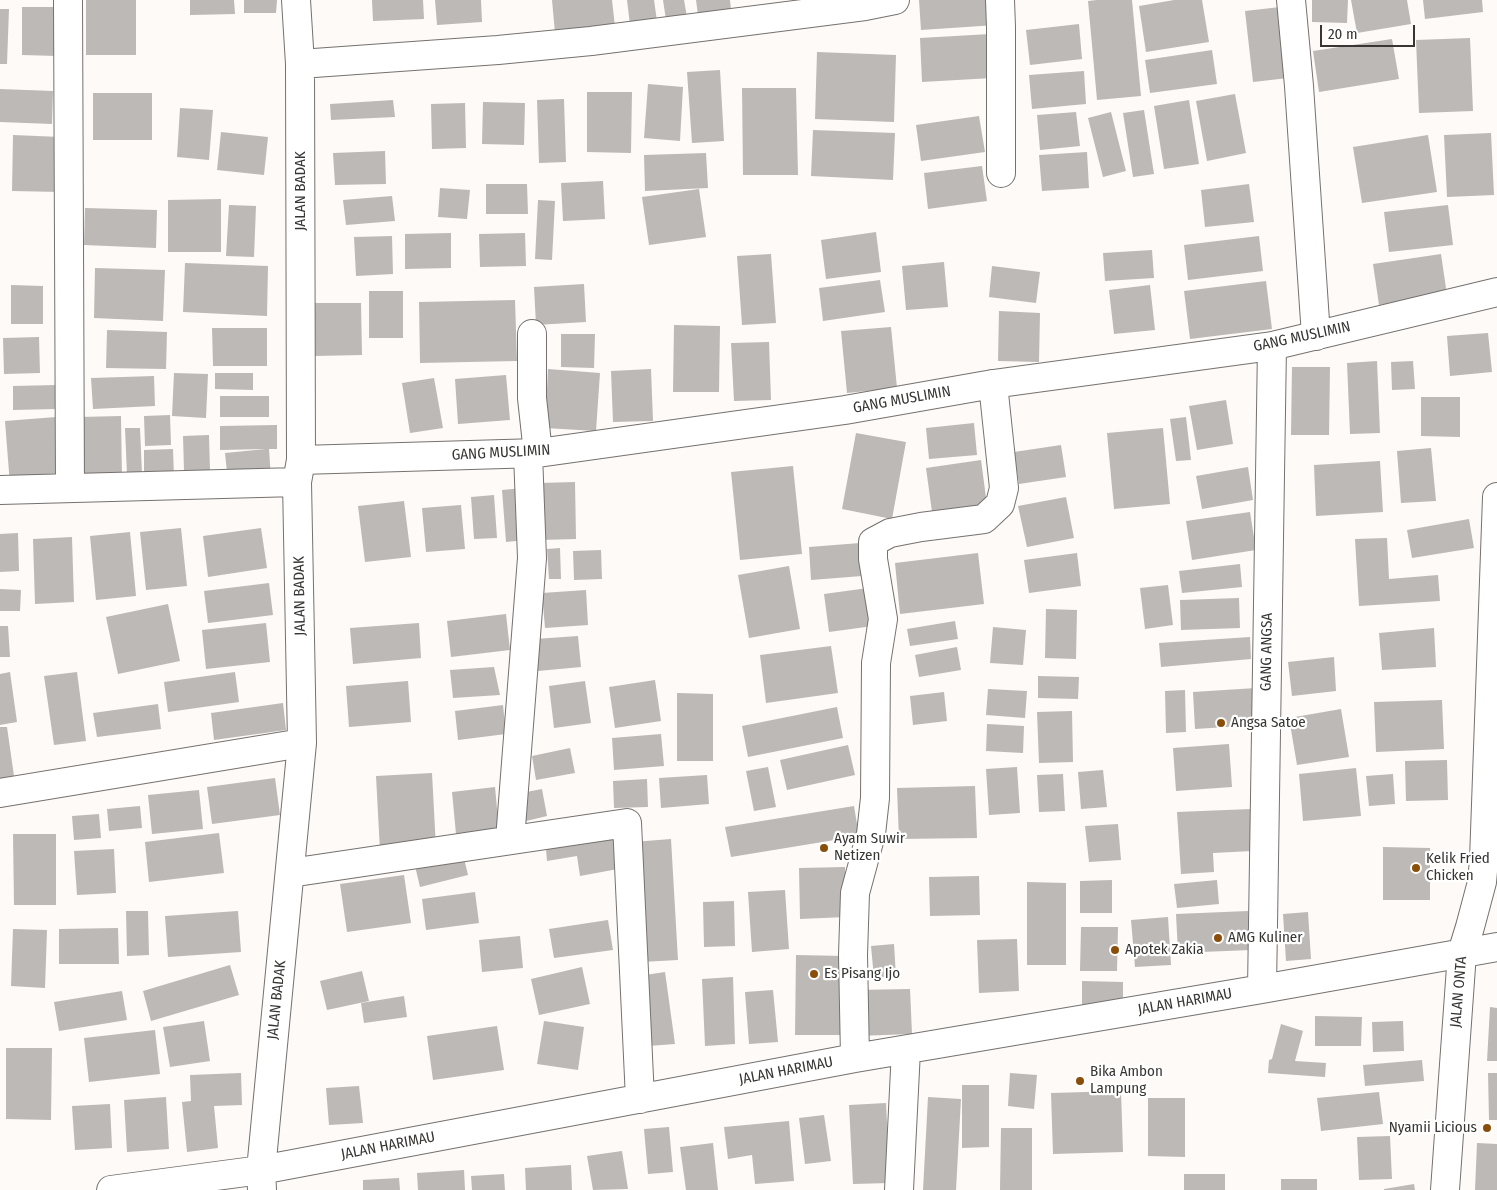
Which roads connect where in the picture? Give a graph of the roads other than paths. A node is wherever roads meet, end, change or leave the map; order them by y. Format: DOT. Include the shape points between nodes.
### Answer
graph roads {
  1 [pos="68,0"];
  2 [pos="296,0"];
  3 [pos="895,0"];
  4 [pos="1000,0"];
  5 [pos="1291,0"];
  6 [pos="300,64"];
  7 [pos="1001,173"];
  8 [pos="1497,292"];
  9 [pos="532,334"];
  10 [pos="1316,336"];
  11 [pos="1272,346"];
  12 [pos="994,384"];
  13 [pos="533,453"];
  14 [pos="299,471"];
  15 [pos="70,487"];
  16 [pos="0,490"];
  17 [pos="1497,497"];
  18 [pos="302,743"];
  19 [pos="0,793"];
  20 [pos="510,840"];
  21 [pos="290,873"];
  22 [pos="1497,947"];
  23 [pos="1462,953"];
  24 [pos="1262,989"];
  25 [pos="906,1050"];
  26 [pos="855,1058"];
  27 [pos="640,1099"];
  28 [pos="261,1180"];
  29 [pos="110,1190"];
  30 [pos="899,1190"];
  31 [pos="1445,1190"];
  1 -- 15 [label="street"];
  2 -- 6 [label="street, JALAN BADAK"];
  3 -- 6 [label="street" via="591,41"];
  4 -- 7 [label="street"];
  5 -- 10 [label="street"];
  6 -- 14 [label="street, JALAN BADAK"];
  8 -- 10 [label="street, GANG MUSLIMIN"];
  9 -- 13 [label="street"];
  10 -- 11 [label="street, GANG MUSLIMIN"];
  11 -- 12 [label="street, GANG MUSLIMIN"];
  11 -- 24 [label="street, GANG ANGSA"];
  12 -- 13 [label="street, GANG MUSLIMIN" via="845,410"];
  12 -- 26 [label="street" via="1004,488 1000,504 984,519 890,533 873,542 882,619 876,663 875,798 871,834 855,893"];
  13 -- 14 [label="street, GANG MUSLIMIN"];
  13 -- 20 [label="street" via="532,558"];
  14 -- 15 [label="street, GANG MUSLIMIN"];
  14 -- 18 [label="street, JALAN BADAK"];
  15 -- 16 [label="street, GANG MUSLIMIN"];
  17 -- 23 [label="street, JALAN ONTA" via="1484,860 1482,882"];
  18 -- 19 [label="street"];
  18 -- 21 [label="street, JALAN BADAK"];
  20 -- 21 [label="street"];
  20 -- 27 [label="street" via="627,823"];
  21 -- 28 [label="street, JALAN BADAK"];
  22 -- 23 [label="street, JALAN HARIMAU"];
  23 -- 24 [label="street, JALAN HARIMAU"];
  23 -- 31 [label="street, JALAN ONTA"];
  24 -- 25 [label="street, JALAN HARIMAU"];
  25 -- 26 [label="street, JALAN HARIMAU"];
  25 -- 30 [label="street"];
  26 -- 27 [label="street, JALAN HARIMAU"];
  27 -- 28 [label="street, JALAN HARIMAU"];
  28 -- 29 [label="street, JALAN HARIMAU"];
}
